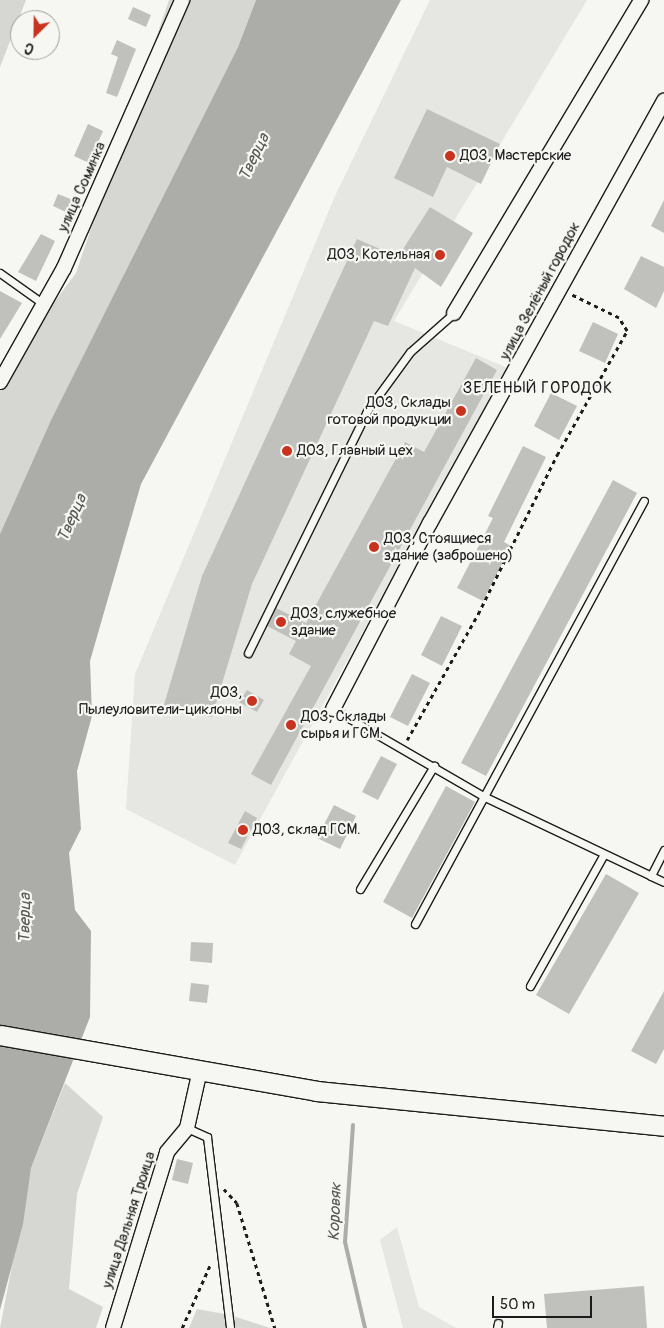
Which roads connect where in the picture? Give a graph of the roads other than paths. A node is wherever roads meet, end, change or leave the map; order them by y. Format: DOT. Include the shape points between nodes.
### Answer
graph roads {
  1 [pos="182,0"];
  2 [pos="641,0"];
  3 [pos="664,101"];
  4 [pos="0,272"];
  5 [pos="42,303"];
  6 [pos="454,313"];
  7 [pos="0,382"];
  8 [pos="644,501"];
  9 [pos="248,653"];
  10 [pos="333,709"];
  11 [pos="434,766"];
  12 [pos="485,797"];
  13 [pos="664,850"];
  14 [pos="603,856"];
  15 [pos="651,876"];
  16 [pos="664,882"];
  17 [pos="360,889"];
  18 [pos="415,924"];
  19 [pos="530,986"];
  20 [pos="0,1035"];
  21 [pos="200,1070"];
  22 [pos="664,1126"];
  23 [pos="187,1128"];
  24 [pos="113,1328"];
  25 [pos="230,1328"];
  1 -- 5 [label="street, улица Соминка" via="64,268"];
  2 -- 6 [label="street"];
  3 -- 10 [label="street, улица Зелёный городок" via="430,523"];
  4 -- 5 [label="lane"];
  5 -- 7 [label="street, улица Соминка"];
  6 -- 9 [label="lane" via="410,352 367,411"];
  8 -- 12 [label="lane"];
  10 -- 11 [label="lane"];
  11 -- 12 [label="lane"];
  11 -- 17 [label="lane"];
  12 -- 14 [label="lane"];
  12 -- 18 [label="lane"];
  13 -- 15 [label="lane"];
  14 -- 15 [label="lane"];
  14 -- 19 [label="lane"];
  15 -- 16 [label="lane"];
  20 -- 21 [label="street"];
  21 -- 22 [label="street" via="316,1091"];
  21 -- 23 [label="street, улица Дальняя Троица"];
  23 -- 24 [label="street, улица Дальняя Троица" via="167,1152"];
  23 -- 25 [label="lane" via="207,1137"];
}
